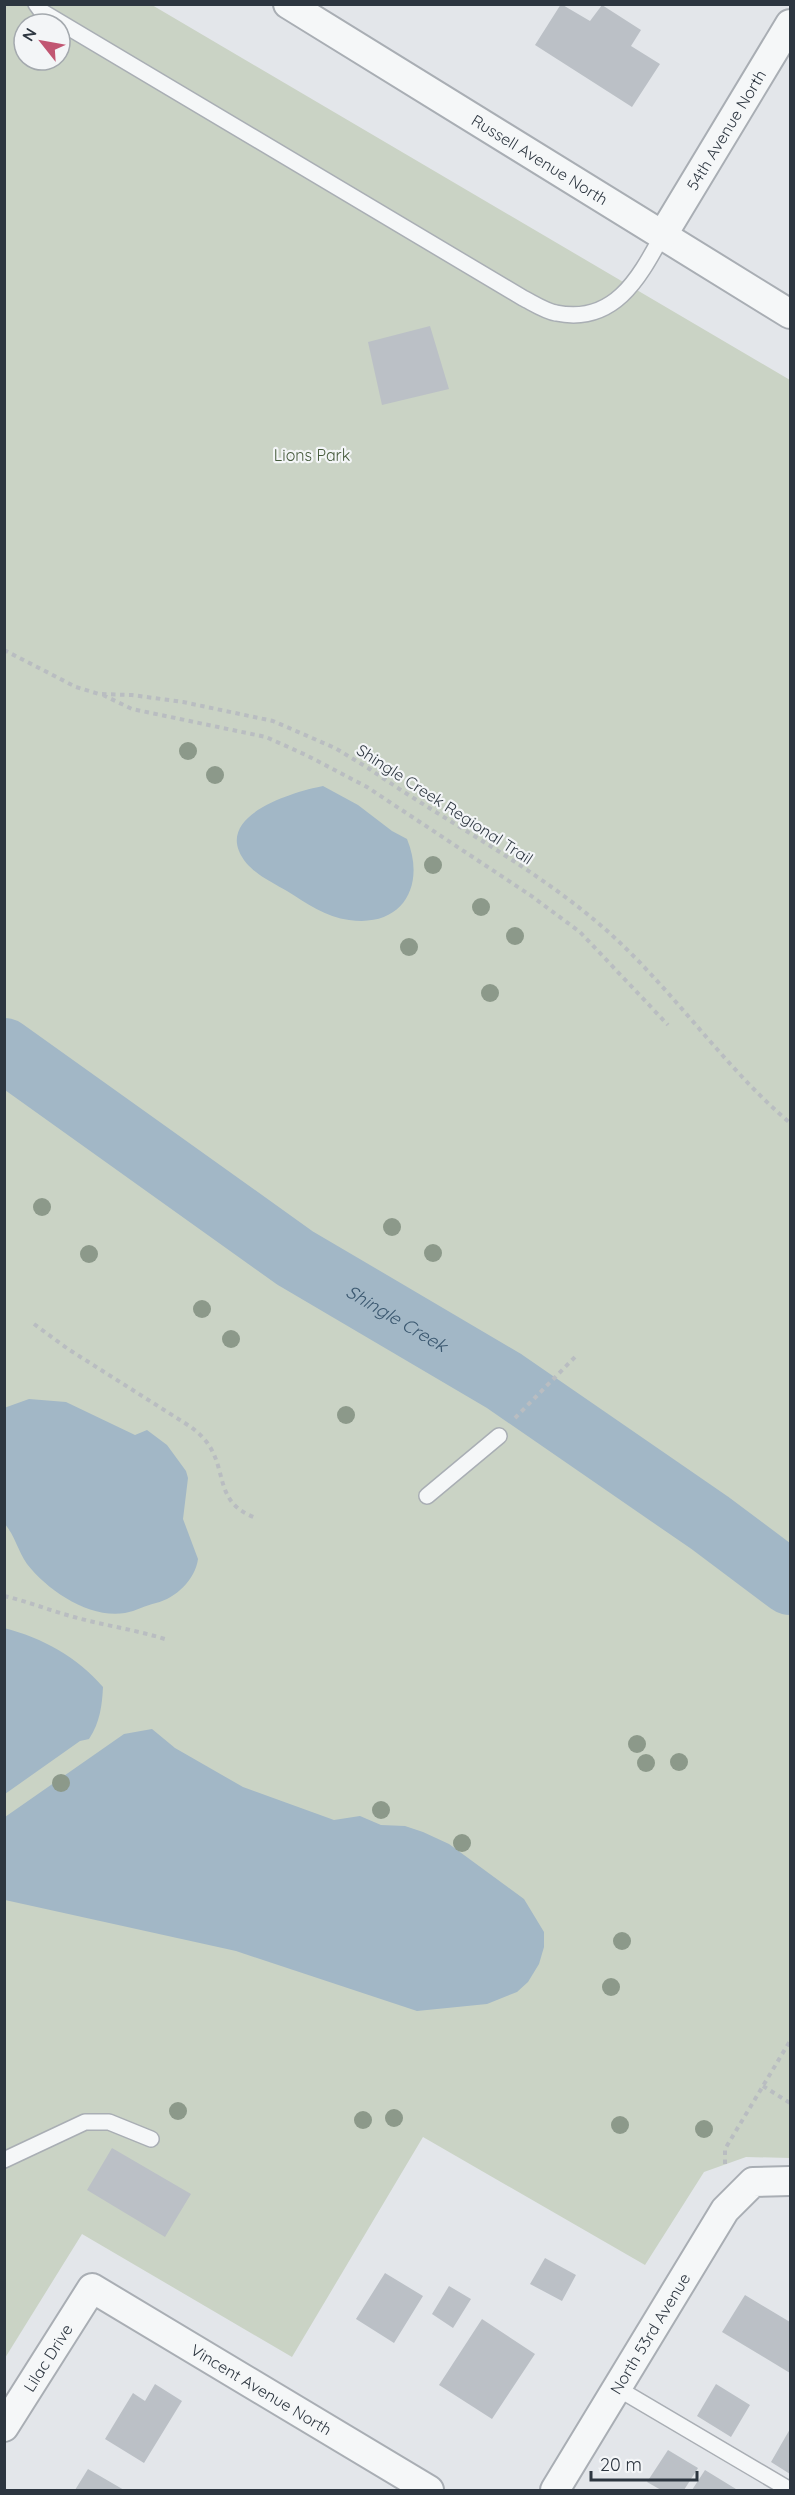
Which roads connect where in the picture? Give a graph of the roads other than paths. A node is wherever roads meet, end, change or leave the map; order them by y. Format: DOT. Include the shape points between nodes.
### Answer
graph roads {
  1 [pos="36,4"];
  2 [pos="288,4"];
  3 [pos="790,24"];
  4 [pos="662,236"];
  5 [pos="790,314"];
  6 [pos="499,1436"];
  7 [pos="426,1496"];
  8 [pos="151,2139"];
  9 [pos="4,2160"];
  10 [pos="790,2181"];
  11 [pos="92,2288"];
  12 [pos="617,2388"];
  13 [pos="4,2427"];
  14 [pos="429,2490"];
  15 [pos="555,2490"];
  16 [pos="790,2490"];
  1 -- 4 [label="lane" via="523,298 556,313 586,314 617,302 638,278"];
  2 -- 4 [label="street, Russell Avenue North"];
  3 -- 4 [label="street, 54th Avenue North"];
  4 -- 5 [label="street, Russell Avenue North"];
  6 -- 7 [label="lane"];
  8 -- 9 [label="lane" via="109,2122 85,2122"];
  10 -- 12 [label="street, North 53rd Avenue" via="753,2182 725,2210"];
  11 -- 13 [label="street, Lilac Drive"];
  11 -- 14 [label="street, Vincent Avenue North"];
  12 -- 15 [label="street, North 53rd Avenue"];
  12 -- 16 [label="lane"];
}
